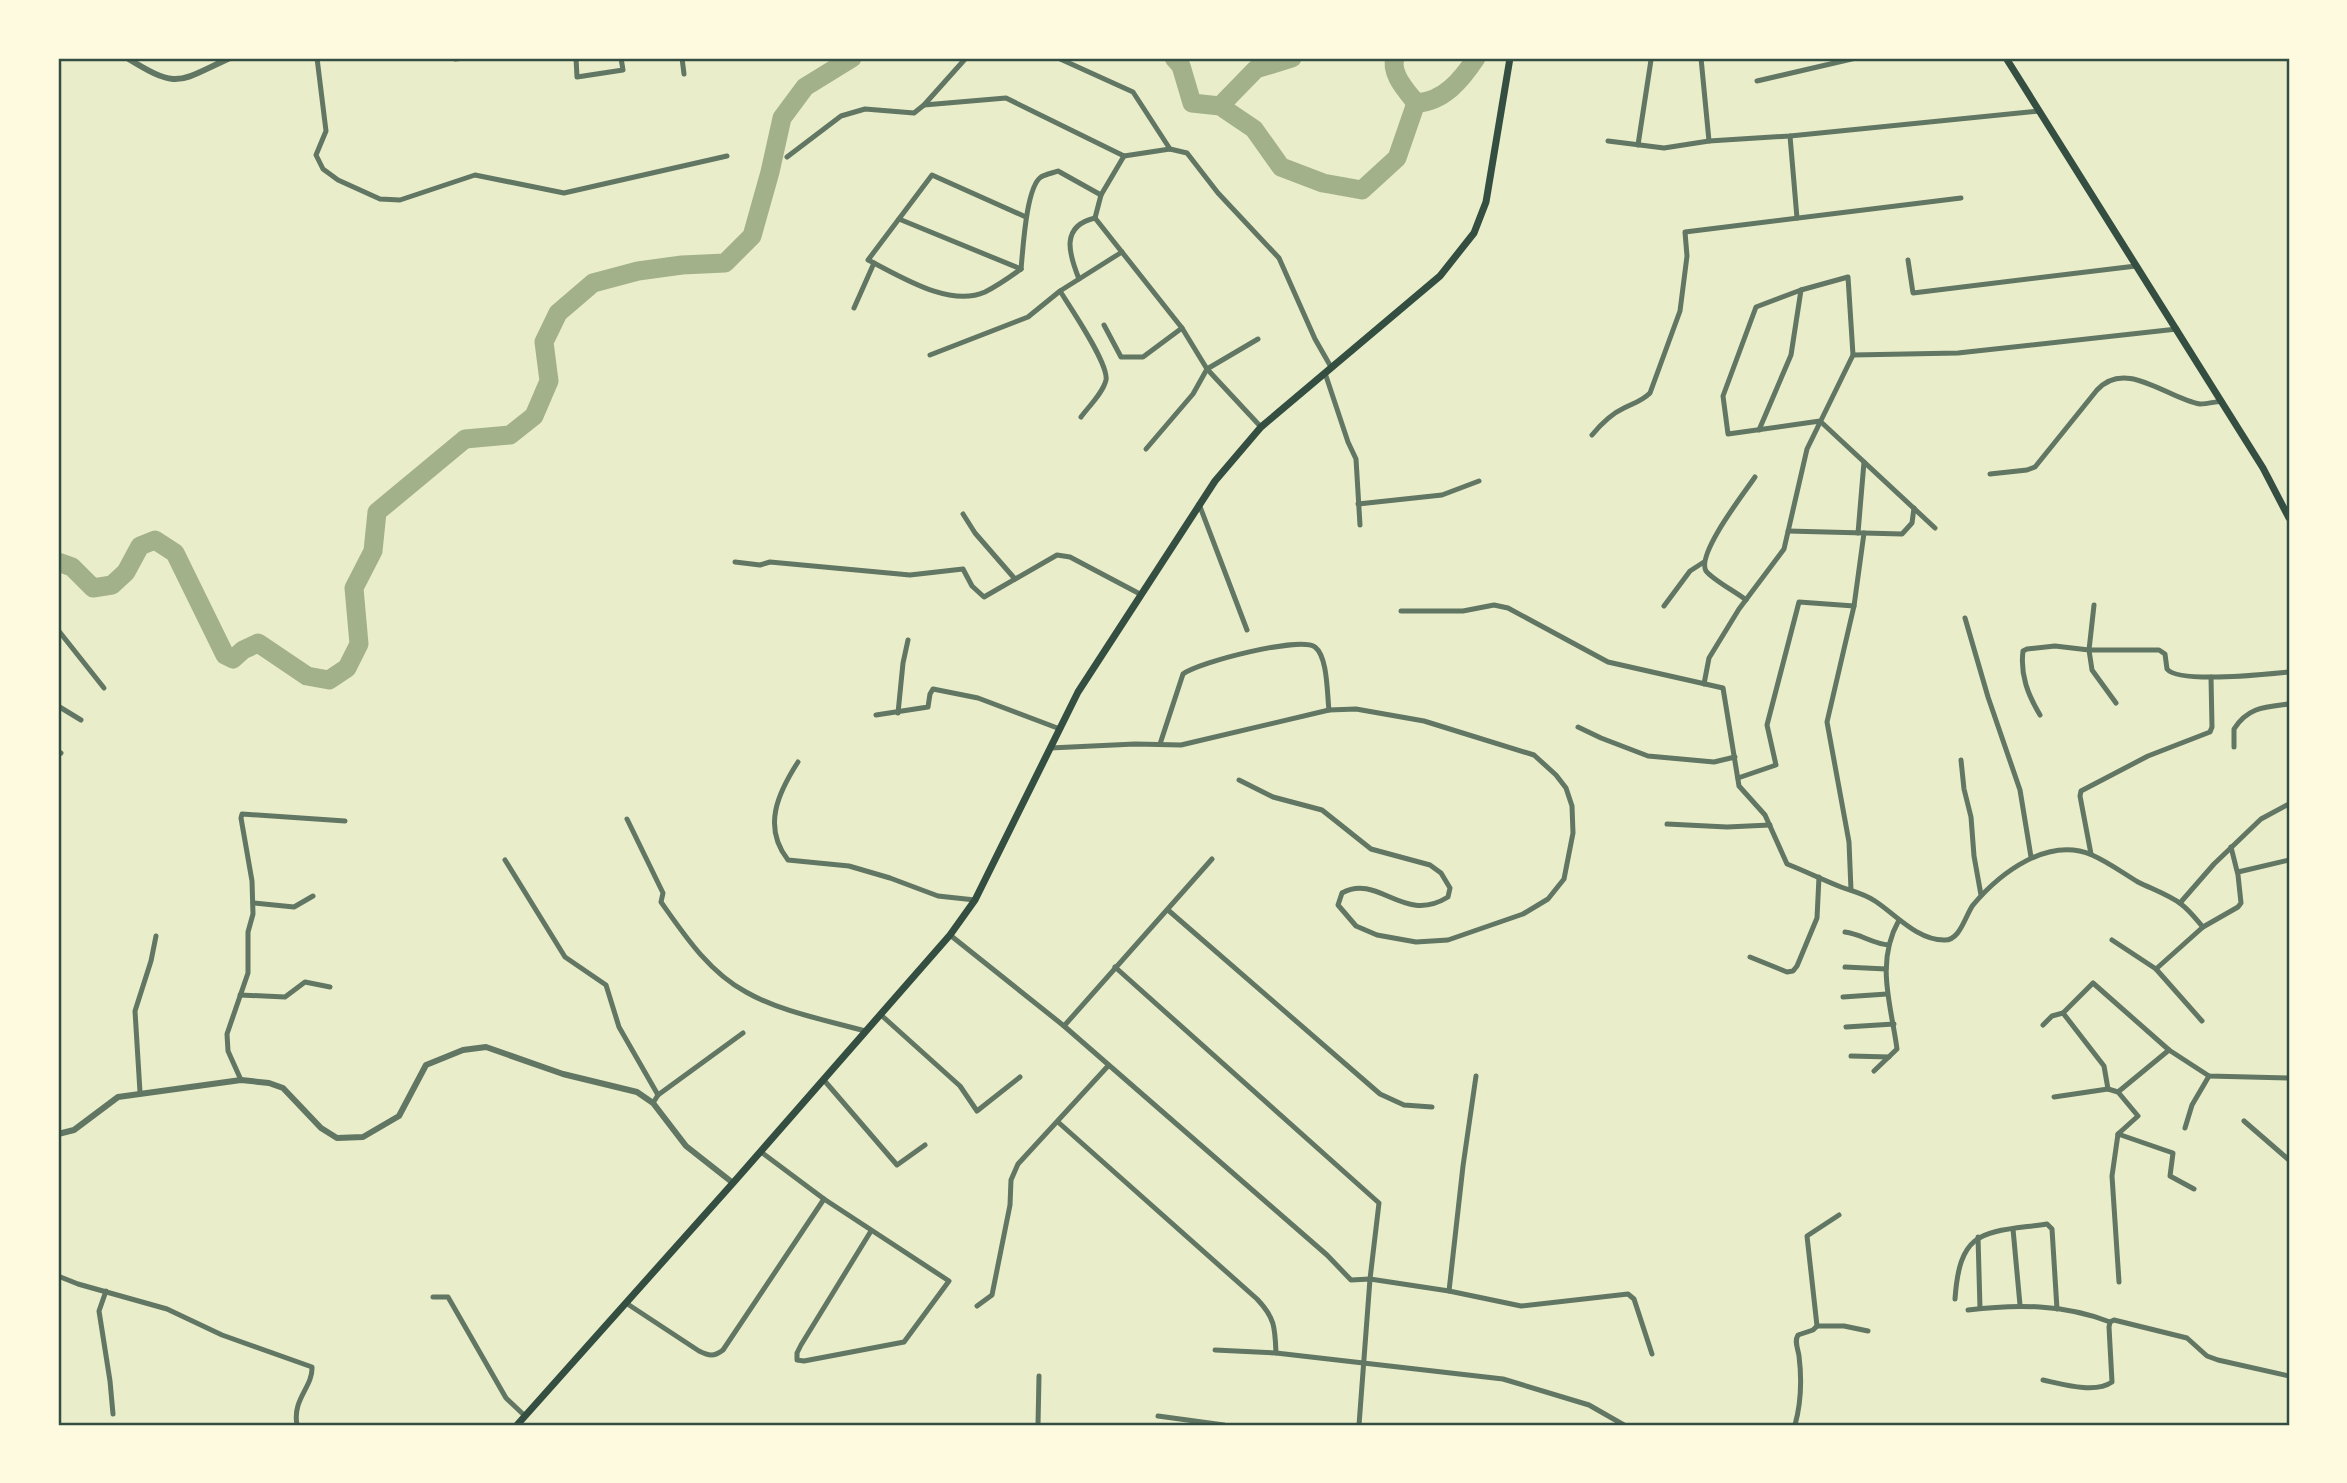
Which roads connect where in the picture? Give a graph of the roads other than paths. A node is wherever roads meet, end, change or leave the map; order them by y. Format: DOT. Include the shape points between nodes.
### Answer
graph roads {
  1 [pos="127,58"];
  2 [pos="140,58"];
  3 [pos="230,58"];
  4 [pos="317,58"];
  5 [pos="465,58"];
  6 [pos="576,58"];
  7 [pos="621,58"];
  8 [pos="682,58"];
  9 [pos="965,58"];
  10 [pos="1058,58"];
  11 [pos="1510,58"];
  12 [pos="1701,58"];
  13 [pos="1856,58"];
  14 [pos="2007,58"];
  15 [pos="455,59"];
  16 [pos="1651,60"];
  17 [pos="141,66"];
  18 [pos="684,74"];
  19 [pos="1757,81"];
  20 [pos="924,105"];
  21 [pos="2039,111"];
  22 [pos="1790,136"];
  23 [pos="1608,141"];
  24 [pos="1709,141"];
  25 [pos="1638,145"];
  26 [pos="1170,149"];
  27 [pos="727,156"];
  28 [pos="1124,156"];
  29 [pos="787,157"];
  30 [pos="1101,195"];
  31 [pos="1961,198"];
  32 [pos="1026,217"];
  33 [pos="1095,218"];
  34 [pos="1797,218"];
  35 [pos="899,219"];
  36 [pos="1122,252"];
  37 [pos="1908,260"];
  38 [pos="874,263"];
  39 [pos="2136,266"];
  40 [pos="1021,269"];
  41 [pos="1079,279"];
  42 [pos="1801,290"];
  43 [pos="1060,291"];
  44 [pos="854,308"];
  45 [pos="1104,326"];
  46 [pos="1182,328"];
  47 [pos="2177,329"];
  48 [pos="1258,339"];
  49 [pos="930,355"];
  50 [pos="1853,355"];
  51 [pos="1207,369"];
  52 [pos="1328,370"];
  53 [pos="2221,401"];
  54 [pos="1081,417"];
  55 [pos="1820,421"];
  56 [pos="1261,427"];
  57 [pos="1759,430"];
  58 [pos="1592,435"];
  59 [pos="1146,449"];
  60 [pos="1864,462"];
  61 [pos="1990,474"];
  62 [pos="1755,477"];
  63 [pos="1479,481"];
  64 [pos="1199,504"];
  65 [pos="1358,504"];
  66 [pos="1914,508"];
  67 [pos="962,514"];
  68 [pos="2289,518"];
  69 [pos="1360,526"];
  70 [pos="1935,528"];
  71 [pos="1788,531"];
  72 [pos="1861,533"];
  73 [pos="735,562"];
  74 [pos="1704,562"];
  75 [pos="1015,579"];
  76 [pos="1140,594"];
  77 [pos="1746,600"];
  78 [pos="2094,605"];
  79 [pos="1664,606"];
  80 [pos="1854,606"];
  81 [pos="1401,611"];
  82 [pos="1965,618"];
  83 [pos="58,630"];
  84 [pos="1247,631"];
  85 [pos="908,640"];
  86 [pos="2089,650"];
  87 [pos="2289,672"];
  88 [pos="2211,677"];
  89 [pos="1704,684"];
  90 [pos="104,688"];
  91 [pos="2116,702"];
  92 [pos="2289,704"];
  93 [pos="58,706"];
  94 [pos="1329,710"];
  95 [pos="898,713"];
  96 [pos="876,715"];
  97 [pos="2039,715"];
  98 [pos="81,720"];
  99 [pos="1578,727"];
  100 [pos="1060,729"];
  101 [pos="1160,744"];
  102 [pos="2234,747"];
  103 [pos="1050,748"];
  104 [pos="1735,757"];
  105 [pos="1961,760"];
  106 [pos="798,762"];
  107 [pos="1738,778"];
  108 [pos="1239,780"];
  109 [pos="2289,804"];
  110 [pos="627,819"];
  111 [pos="345,821"];
  112 [pos="1667,824"];
  113 [pos="1770,825"];
  114 [pos="2231,847"];
  115 [pos="2091,854"];
  116 [pos="2031,858"];
  117 [pos="1212,859"];
  118 [pos="505,860"];
  119 [pos="2289,860"];
  120 [pos="2238,872"];
  121 [pos="1819,877"];
  122 [pos="1851,890"];
  123 [pos="1981,895"];
  124 [pos="313,896"];
  125 [pos="975,900"];
  126 [pos="253,903"];
  127 [pos="2180,904"];
  128 [pos="1168,910"];
  129 [pos="1899,919"];
  130 [pos="2203,927"];
  131 [pos="1845,932"];
  132 [pos="950,934"];
  133 [pos="156,936"];
  134 [pos="2112,940"];
  135 [pos="1889,945"];
  136 [pos="1750,957"];
  137 [pos="1115,967"];
  138 [pos="1845,967"];
  139 [pos="1886,969"];
  140 [pos="2155,969"];
  141 [pos="330,987"];
  142 [pos="1887,994"];
  143 [pos="240,995"];
  144 [pos="1843,997"];
  145 [pos="2063,1013"];
  146 [pos="881,1015"];
  147 [pos="2202,1021"];
  148 [pos="1894,1024"];
  149 [pos="2043,1025"];
  150 [pos="1064,1026"];
  151 [pos="1846,1027"];
  152 [pos="865,1031"];
  153 [pos="743,1033"];
  154 [pos="2169,1050"];
  155 [pos="1851,1056"];
  156 [pos="1889,1057"];
  157 [pos="1108,1066"];
  158 [pos="1874,1071"];
  159 [pos="1476,1076"];
  160 [pos="2209,1076"];
  161 [pos="1020,1077"];
  162 [pos="2289,1078"];
  163 [pos="823,1079"];
  164 [pos="241,1080"];
  165 [pos="2108,1089"];
  166 [pos="2118,1092"];
  167 [pos="140,1093"];
  168 [pos="658,1095"];
  169 [pos="2054,1097"];
  170 [pos="653,1103"];
  171 [pos="1432,1107"];
  172 [pos="2244,1121"];
  173 [pos="1058,1122"];
  174 [pos="2185,1128"];
  175 [pos="58,1134"];
  176 [pos="2118,1134"];
  177 [pos="925,1145"];
  178 [pos="761,1152"];
  179 [pos="2289,1160"];
  180 [pos="733,1184"];
  181 [pos="2194,1189"];
  182 [pos="824,1199"];
  183 [pos="1839,1215"];
  184 [pos="2013,1229"];
  185 [pos="871,1231"];
  186 [pos="1978,1237"];
  187 [pos="58,1276"];
  188 [pos="1370,1279"];
  189 [pos="2119,1282"];
  190 [pos="106,1291"];
  191 [pos="1449,1291"];
  192 [pos="433,1297"];
  193 [pos="1955,1300"];
  194 [pos="626,1303"];
  195 [pos="977,1306"];
  196 [pos="2020,1306"];
  197 [pos="1980,1308"];
  198 [pos="2057,1309"];
  199 [pos="1968,1310"];
  200 [pos="2110,1322"];
  201 [pos="1817,1326"];
  202 [pos="1868,1331"];
  203 [pos="1215,1350"];
  204 [pos="1276,1353"];
  205 [pos="1652,1354"];
  206 [pos="1365,1363"];
  207 [pos="1039,1376"];
  208 [pos="2289,1376"];
  209 [pos="2043,1380"];
  210 [pos="113,1414"];
  211 [pos="525,1416"];
  212 [pos="1158,1416"];
  213 [pos="297,1425"];
  214 [pos="517,1425"];
  215 [pos="1038,1425"];
  216 [pos="1224,1425"];
  217 [pos="1359,1425"];
  218 [pos="1624,1425"];
  219 [pos="1795,1425"];
  1 -- 17 [label="street"];
  2 -- 17 [label="street"];
  3 -- 17 [label="street" via="179,80 164,79"];
  4 -- 27 [label="street" via="326,131 316,155 323,169 338,180 380,199 400,200 475,175 564,193"];
  5 -- 15 [label="street"];
  6 -- 7 [label="street" via="577,77 623,70"];
  8 -- 18 [label="street"];
  9 -- 20 [label="street"];
  10 -- 26 [label="street" via="1133,92"];
  11 -- 52 [label="main road" via="1486,202 1474,233 1440,276"];
  12 -- 24 [label="street"];
  13 -- 19 [label="street"];
  14 -- 21 [label="main road"];
  16 -- 25 [label="street"];
  20 -- 28 [label="street" via="1006,98"];
  20 -- 29 [label="street" via="914,113 865,110 841,116"];
  21 -- 22 [label="street"];
  21 -- 39 [label="main road"];
  22 -- 24 [label="street"];
  22 -- 34 [label="street"];
  23 -- 25 [label="street"];
  24 -- 25 [label="street" via="1664,148"];
  26 -- 28 [label="street"];
  26 -- 52 [label="street" via="1187,153 1279,258"];
  28 -- 30 [label="street"];
  30 -- 32 [label="street" via="1058,171 1040,177"];
  30 -- 33 [label="street"];
  31 -- 34 [label="street"];
  32 -- 35 [label="street" via="932,175"];
  32 -- 40 [label="street"];
  33 -- 36 [label="street"];
  33 -- 41 [label="street" via="1080,223 1071,236 1070,251"];
  34 -- 58 [label="street" via="1685,232 1680,312 1650,394 1621,409"];
  35 -- 38 [label="street" via="868,260"];
  35 -- 40 [label="street"];
  36 -- 41 [label="street"];
  36 -- 46 [label="street"];
  37 -- 39 [label="street" via="1913,293"];
  38 -- 40 [label="street" via="941,295 958,297 983,293"];
  38 -- 44 [label="street"];
  39 -- 47 [label="main road"];
  41 -- 43 [label="street"];
  42 -- 50 [label="street" via="1849,277"];
  42 -- 57 [label="street" via="1791,355"];
  42 -- 57 [label="street" via="1756,307 1723,396 1728,434"];
  43 -- 49 [label="street" via="1028,317"];
  43 -- 54 [label="street" via="1106,374 1103,387"];
  45 -- 46 [label="street" via="1121,357 1143,357"];
  46 -- 51 [label="street"];
  47 -- 50 [label="street" via="1958,353"];
  47 -- 53 [label="main road"];
  48 -- 51 [label="street"];
  50 -- 55 [label="street"];
  51 -- 56 [label="street"];
  51 -- 59 [label="street" via="1193,394"];
  52 -- 56 [label="main road"];
  52 -- 65 [label="street" via="1356,459"];
  53 -- 61 [label="street" via="2200,404 2137,379 2110,380 2035,467"];
  53 -- 68 [label="main road"];
  55 -- 57 [label="street"];
  55 -- 60 [label="street"];
  55 -- 71 [label="street" via="1807,449"];
  56 -- 64 [label="main road"];
  60 -- 66 [label="street"];
  60 -- 72 [label="street"];
  62 -- 74 [label="street"];
  63 -- 65 [label="street" via="1435,496"];
  64 -- 76 [label="main road"];
  64 -- 84 [label="street"];
  65 -- 69 [label="street"];
  66 -- 70 [label="street"];
  66 -- 72 [label="street" via="1912,523 1902,534"];
  67 -- 75 [label="street"];
  71 -- 72 [label="street"];
  71 -- 77 [label="street" via="1784,549"];
  72 -- 80 [label="street"];
  73 -- 75 [label="street" via="910,575 963,569 984,597"];
  74 -- 77 [label="street" via="1711,575"];
  74 -- 79 [label="street" via="1690,571"];
  75 -- 76 [label="street" via="1057,555 1070,557"];
  76 -- 100 [label="main road"];
  77 -- 89 [label="street" via="1709,658"];
  78 -- 86 [label="street"];
  80 -- 107 [label="street" via="1799,602 1767,725 1776,765"];
  80 -- 122 [label="street" via="1827,722 1849,842"];
  81 -- 89 [label="street" via="1508,608 1608,662"];
  82 -- 116 [label="street" via="2020,789"];
  83 -- 90 [label="street"];
  85 -- 95 [label="street"];
  86 -- 88 [label="street" via="2159,649 2170,673"];
  86 -- 91 [label="street" via="2092,670"];
  86 -- 97 [label="street" via="2055,646 2023,652 2028,697"];
  87 -- 88 [label="street"];
  88 -- 115 [label="street" via="2210,732 2148,756 2081,792"];
  89 -- 104 [label="street" via="1723,688"];
  92 -- 102 [label="street" via="2255,708 2244,715 2234,729"];
  93 -- 98 [label="street"];
  94 -- 101 [label="street" via="1181,744"];
  94 -- 101 [label="street" via="1324,664 1316,648 1251,651 1183,674"];
  94 -- 108 [label="street" via="1356,709 1424,721 1534,755 1566,788 1572,806 1573,833 1564,879 1548,899 1523,914 1448,940 1416,942 1377,935 1344,915 1338,905 1342,893 1364,887 1407,905 1436,905 1448,897 1449,882 1430,865 1371,849 1322,810 1273,797"];
  95 -- 96 [label="street"];
  95 -- 100 [label="street" via="928,707 933,689 978,698"];
  99 -- 104 [label="street" via="1648,755 1714,762"];
  100 -- 103 [label="main road"];
  101 -- 103 [label="street"];
  103 -- 125 [label="main road"];
  104 -- 107 [label="street"];
  105 -- 123 [label="street"];
  106 -- 125 [label="street" via="776,804 776,838 788,860 849,866 939,896"];
  107 -- 113 [label="street" via="1739,786"];
  109 -- 114 [label="street" via="2261,819"];
  110 -- 152 [label="street" via="663,893 661,902 700,955 722,975 746,992 783,1007"];
  111 -- 126 [label="street" via="242,814"];
  112 -- 113 [label="street"];
  113 -- 121 [label="street" via="1787,864"];
  114 -- 120 [label="street"];
  114 -- 127 [label="street"];
  115 -- 116 [label="street" via="2064,850"];
  115 -- 127 [label="street"];
  116 -- 123 [label="street"];
  117 -- 128 [label="street"];
  118 -- 168 [label="street" via="565,957 606,985 619,1027"];
  119 -- 120 [label="street"];
  120 -- 130 [label="street" via="2241,903"];
  121 -- 122 [label="street"];
  121 -- 136 [label="street" via="1817,918 1793,971"];
  122 -- 129 [label="street" via="1874,899"];
  123 -- 129 [label="street" via="1951,938 1925,935"];
  124 -- 126 [label="street" via="294,907"];
  125 -- 132 [label="main road"];
  126 -- 143 [label="street" via="248,973"];
  127 -- 130 [label="street"];
  128 -- 137 [label="street"];
  128 -- 171 [label="street" via="1380,1094 1404,1105"];
  129 -- 135 [label="street"];
  130 -- 140 [label="street"];
  131 -- 135 [label="street"];
  132 -- 146 [label="main road"];
  132 -- 150 [label="street"];
  133 -- 167 [label="street" via="135,1011"];
  134 -- 140 [label="street"];
  135 -- 139 [label="street"];
  137 -- 150 [label="street"];
  137 -- 188 [label="street" via="1379,1203"];
  138 -- 139 [label="street"];
  139 -- 142 [label="street"];
  140 -- 147 [label="street"];
  141 -- 143 [label="street" via="305,982 285,997"];
  142 -- 144 [label="street"];
  142 -- 148 [label="street"];
  143 -- 164 [label="street" via="227,1034 228,1051"];
  145 -- 149 [label="street"];
  145 -- 154 [label="street" via="2093,983"];
  145 -- 165 [label="street" via="2104,1066"];
  146 -- 152 [label="main road"];
  146 -- 161 [label="street" via="960,1086 977,1111"];
  148 -- 151 [label="street"];
  148 -- 156 [label="street" via="1897,1049"];
  150 -- 157 [label="street"];
  152 -- 163 [label="main road"];
  153 -- 168 [label="street"];
  154 -- 160 [label="street"];
  154 -- 166 [label="street"];
  155 -- 156 [label="street"];
  156 -- 158 [label="street"];
  157 -- 173 [label="street"];
  157 -- 188 [label="street" via="1351,1280"];
  159 -- 191 [label="street"];
  160 -- 162 [label="street"];
  160 -- 174 [label="street"];
  163 -- 177 [label="street" via="897,1166"];
  163 -- 178 [label="main road"];
  164 -- 167 [label="street"];
  164 -- 170 [label="street" via="284,1088 321,1128 337,1138 363,1137 385,1126 399,1115 426,1065 474,1048 486,1047 563,1074 637,1092"];
  165 -- 166 [label="street"];
  165 -- 169 [label="street"];
  166 -- 176 [label="street" via="2138,1116"];
  167 -- 175 [label="street" via="118,1097 74,1130"];
  168 -- 170 [label="street"];
  170 -- 180 [label="street" via="686,1146"];
  172 -- 179 [label="street"];
  173 -- 195 [label="street" via="1014,1171 992,1295"];
  173 -- 204 [label="street" via="1257,1299 1273,1319"];
  176 -- 181 [label="street" via="2172,1153 2170,1176"];
  176 -- 189 [label="street" via="2112,1176"];
  178 -- 180 [label="main road"];
  178 -- 182 [label="street"];
  180 -- 194 [label="main road"];
  182 -- 185 [label="street"];
  182 -- 194 [label="street" via="716,1355 699,1351"];
  183 -- 201 [label="street" via="1807,1236"];
  184 -- 186 [label="street"];
  184 -- 196 [label="street"];
  184 -- 198 [label="street" via="2050,1226"];
  185 -- 185 [label="street" via="949,1281 904,1342 797,1360 801,1345"];
  186 -- 193 [label="street" via="1965,1251 1957,1272"];
  186 -- 197 [label="street"];
  187 -- 190 [label="street"];
  188 -- 191 [label="street"];
  188 -- 206 [label="street"];
  190 -- 210 [label="street" via="99,1311"];
  190 -- 213 [label="street" via="167,1309 222,1335 312,1367 313,1375 298,1401"];
  191 -- 205 [label="street" via="1521,1306 1628,1294"];
  192 -- 211 [label="street" via="448,1297 506,1398"];
  194 -- 211 [label="main road"];
  196 -- 197 [label="street"];
  196 -- 198 [label="street"];
  197 -- 199 [label="street"];
  198 -- 200 [label="street"];
  200 -- 208 [label="street" via="2187,1338 2207,1356"];
  200 -- 209 [label="street" via="2112,1382 2093,1387"];
  201 -- 202 [label="street"];
  201 -- 219 [label="street" via="1796,1337 1800,1406"];
  203 -- 204 [label="street"];
  204 -- 206 [label="street"];
  206 -- 217 [label="street"];
  206 -- 218 [label="street" via="1527,1384 1589,1405"];
  207 -- 215 [label="street"];
  211 -- 214 [label="main road"];
  212 -- 216 [label="street"];
}
